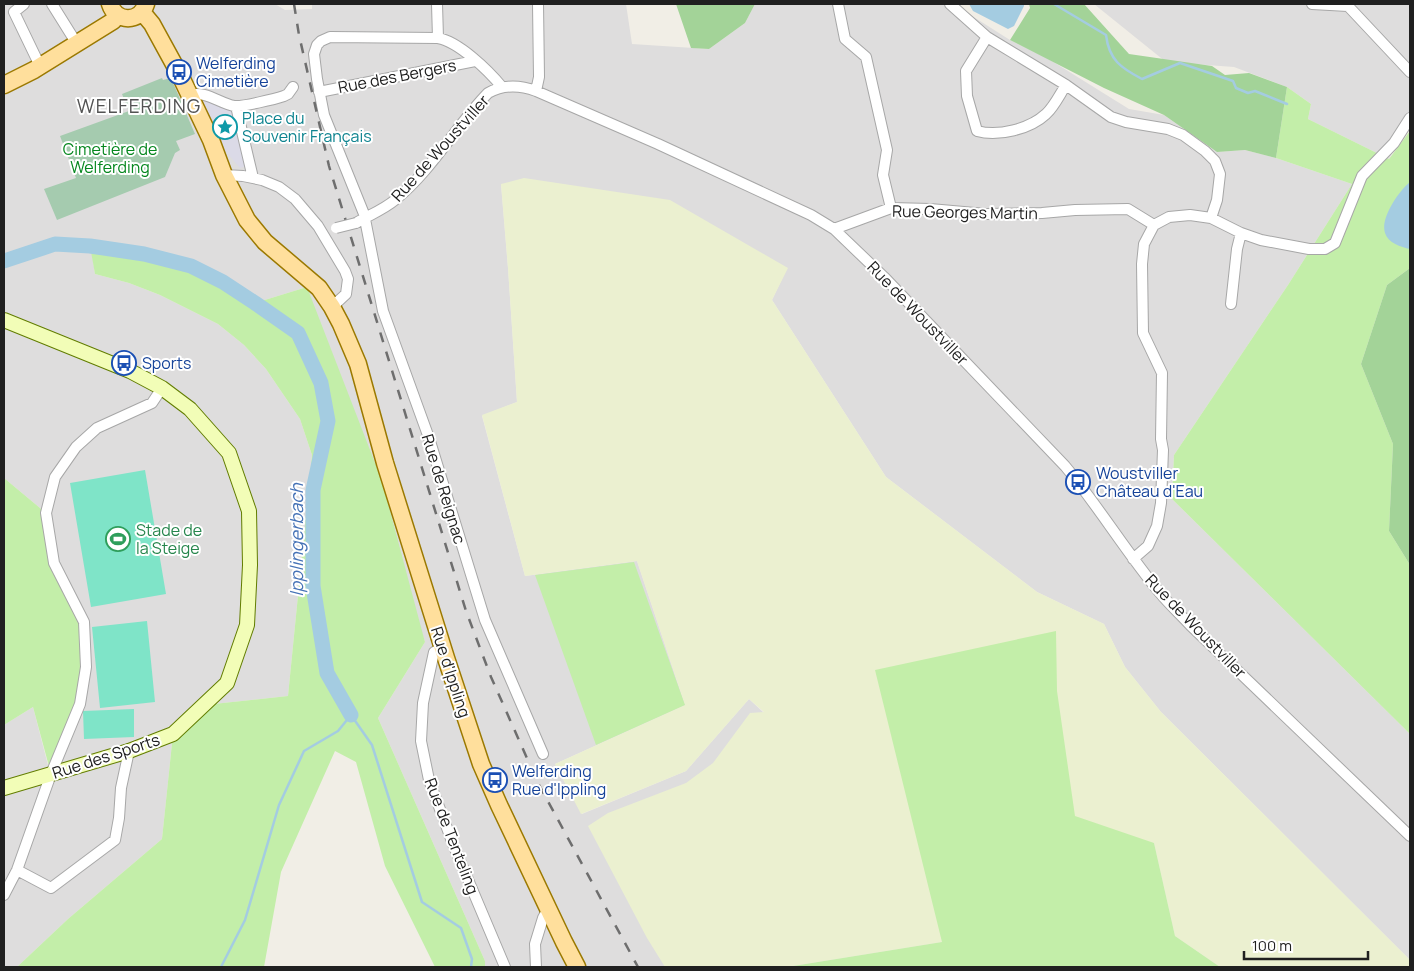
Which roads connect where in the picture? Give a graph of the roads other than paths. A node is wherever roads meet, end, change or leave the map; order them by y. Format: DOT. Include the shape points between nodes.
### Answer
graph roads {
  1 [pos="24,4"];
  2 [pos="52,4"];
  3 [pos="437,4"];
  4 [pos="538,4"];
  5 [pos="838,4"];
  6 [pos="950,4"];
  7 [pos="1312,4"];
  8 [pos="144,8"];
  9 [pos="114,10"];
  10 [pos="987,37"];
  11 [pos="438,38"];
  12 [pos="76,44"];
  13 [pos="475,61"];
  14 [pos="40,66"];
  15 [pos="1410,72"];
  16 [pos="4,85"];
  17 [pos="1066,85"];
  18 [pos="502,86"];
  19 [pos="293,87"];
  20 [pos="536,91"];
  21 [pos="319,92"];
  22 [pos="189,95"];
  23 [pos="236,106"];
  24 [pos="1410,118"];
  25 [pos="224,175"];
  26 [pos="252,178"];
  27 [pos="891,208"];
  28 [pos="1211,218"];
  29 [pos="360,220"];
  30 [pos="1154,224"];
  31 [pos="834,229"];
  32 [pos="322,231"];
  33 [pos="1241,233"];
  34 [pos="337,303"];
  35 [pos="1231,304"];
  36 [pos="4,320"];
  37 [pos="162,388"];
  38 [pos="1133,558"];
  39 [pos="443,647"];
  40 [pos="129,751"];
  41 [pos="543,754"];
  42 [pos="51,774"];
  43 [pos="4,788"];
  44 [pos="1410,836"];
  45 [pos="17,870"];
  46 [pos="4,895"];
  47 [pos="548,909"];
  48 [pos="505,967"];
  49 [pos="536,967"];
  50 [pos="577,967"];
  1 -- 14 [label="street" via="14,12"];
  2 -- 12 [label="street"];
  3 -- 11 [label="street"];
  4 -- 20 [label="street" via="539,77"];
  5 -- 27 [label="street" via="845,39 866,57 887,150 883,175"];
  6 -- 10 [label="street"];
  7 -- 15 [label="street" via="1348,6"];
  8 -- 9 [label="main road" via="137,17 130,19"];
  8 -- 22 [label="main road, Rue d'Ippling"];
  9 -- 12 [label="main road" via="113,21"];
  10 -- 17 [label="street"];
  10 -- 17 [label="street" via="966,70 967,96 977,131 987,134 1026,128 1047,114"];
  11 -- 13 [label="street" via="452,42"];
  11 -- 21 [label="street, Rue de Reignac" via="325,39 317,45 314,54"];
  12 -- 14 [label="main road"];
  13 -- 18 [label="street"];
  13 -- 21 [label="street, Rue des Bergers"];
  14 -- 16 [label="main road"];
  17 -- 28 [label="street" via="1111,117 1183,135 1215,161 1220,174"];
  18 -- 20 [label="street, Rue de Woustviller"];
  18 -- 29 [label="street, Rue de Woustviller" via="488,93 404,192 388,206"];
  19 -- 23 [label="street" via="288,94 278,98"];
  20 -- 31 [label="street, Rue de Woustviller" via="658,144 811,215"];
  21 -- 29 [label="street, Rue de Reignac"];
  22 -- 23 [label="street" via="203,94"];
  22 -- 25 [label="main road, Rue d'Ippling"];
  23 -- 26 [label="street"];
  24 -- 33 [label="street" via="1394,143 1362,176 1335,243 1325,249 1309,249"];
  25 -- 26 [label="street"];
  25 -- 34 [label="main road, Rue d'Ippling" via="254,230"];
  26 -- 32 [label="street" via="270,183 288,194"];
  27 -- 30 [label="street, Rue Georges Martin" via="986,214 1128,209"];
  27 -- 31 [label="street, Rue Georges Martin"];
  28 -- 30 [label="street" via="1190,214 1169,217"];
  28 -- 33 [label="street"];
  29 -- 32 [label="street, Rue de Woustviller, bridge"];
  29 -- 41 [label="street, Rue de Reignac" via="383,311 428,438 474,588 501,660"];
  30 -- 38 [label="street" via="1144,244 1142,264 1143,334 1162,372 1161,503 1157,526 1148,546"];
  31 -- 38 [label="street, Rue de Woustviller" via="1065,466"];
  32 -- 34 [label="street" via="348,279 347,292"];
  33 -- 35 [label="street"];
  34 -- 39 [label="main road, Rue d'Ippling" via="349,314 354,328 358,364 385,463"];
  36 -- 37 [label="street, Rue des Sports" via="130,371"];
  37 -- 40 [label="street, Rue des Sports" via="190,409 229,453 249,511 247,625 227,683 173,734"];
  37 -- 42 [label="street" via="152,403 97,428 76,448 55,477 46,513 54,563 84,622 86,667 80,704"];
  38 -- 44 [label="street, Rue de Woustviller" via="1191,626"];
  39 -- 47 [label="main road, Rue d'Ippling" via="487,778"];
  39 -- 48 [label="street, Rue de Tenteling" via="434,652 423,703 421,741 432,788"];
  40 -- 42 [label="street, Rue des Sports"];
  40 -- 45 [label="street" via="115,840 51,888"];
  42 -- 43 [label="street, Rue des Sports"];
  42 -- 45 [label="street"];
  45 -- 46 [label="street"];
  47 -- 49 [label="street" via="535,944"];
  47 -- 50 [label="main road, Rue d'Ippling"];
}
